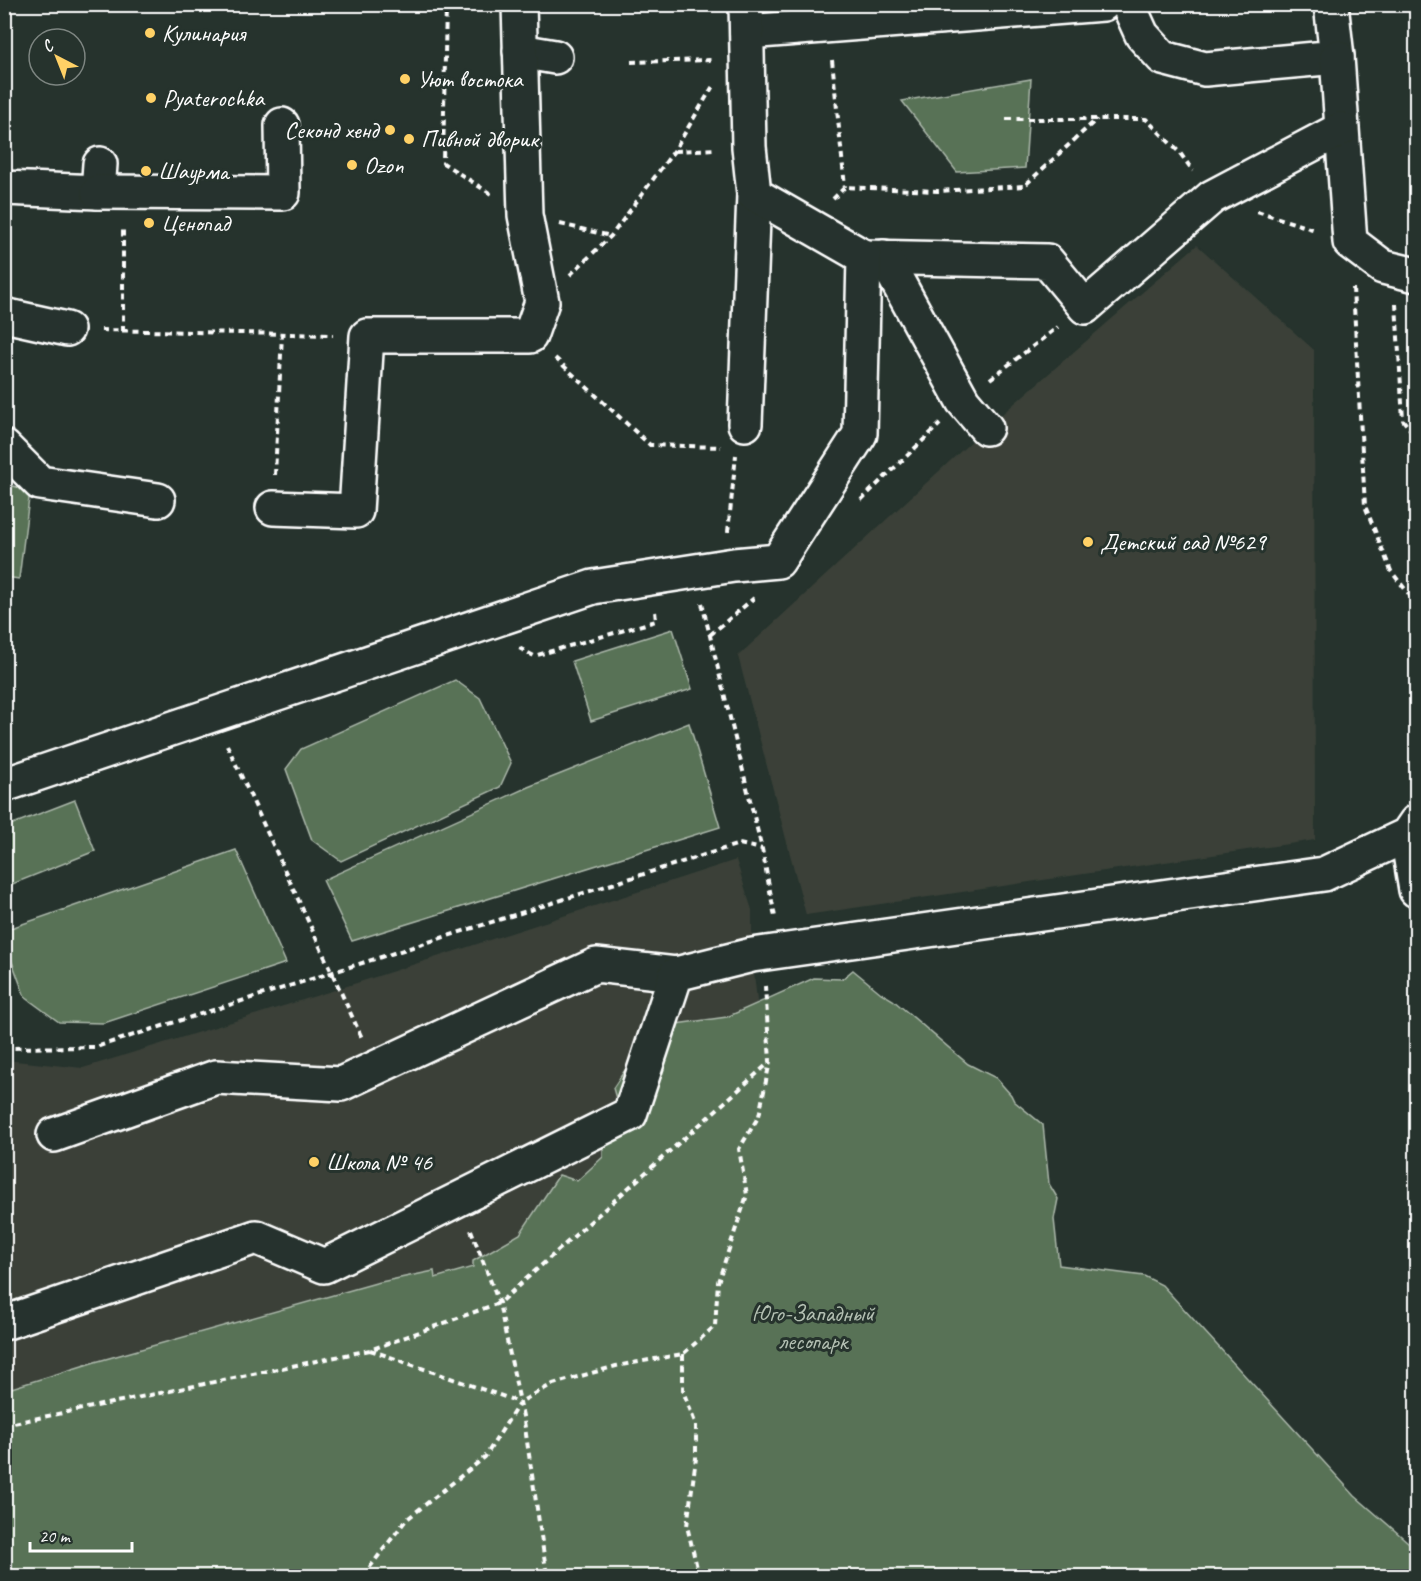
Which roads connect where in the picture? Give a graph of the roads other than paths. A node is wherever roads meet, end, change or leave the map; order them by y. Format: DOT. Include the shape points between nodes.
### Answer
graph roads {
  1 [pos="519,4"];
  2 [pos="1103,4"];
  3 [pos="1128,4"];
  4 [pos="1330,4"];
  5 [pos="743,39"];
  6 [pos="520,51"];
  7 [pos="555,57"];
  8 [pos="1337,57"];
  9 [pos="282,125"];
  10 [pos="1341,129"];
  11 [pos="4,188"];
  12 [pos="754,194"];
  13 [pos="874,257"];
  14 [pos="1405,272"];
  15 [pos="4,315"];
  16 [pos="67,329"];
  17 [pos="986,428"];
  18 [pos="736,440"];
  19 [pos="4,447"];
  20 [pos="158,500"];
  21 [pos="273,508"];
  22 [pos="4,784"];
  23 [pos="1412,829"];
  24 [pos="1416,890"];
  25 [pos="676,974"];
  26 [pos="54,1135"];
  27 [pos="4,1323"];
  1 -- 6 [label="lane"];
  2 -- 5 [label="lane" via="829,26"];
  3 -- 8 [label="lane" via="1142,35 1163,58 1205,69"];
  4 -- 8 [label="lane"];
  5 -- 12 [label="lane"];
  6 -- 7 [label="lane"];
  6 -- 21 [label="lane" via="525,215 542,302 530,336 367,336 356,512"];
  8 -- 10 [label="lane"];
  9 -- 11 [label="lane" via="283,193 107,183"];
  10 -- 13 [label="lane" via="1212,196 1085,307 1047,261"];
  10 -- 14 [label="lane" via="1350,242 1383,267"];
  12 -- 13 [label="lane"];
  12 -- 18 [label="lane"];
  13 -- 17 [label="lane" via="963,401"];
  13 -- 22 [label="lane" via="860,434 778,561 593,587"];
  15 -- 16 [label="lane"];
  19 -- 20 [label="lane" via="40,483"];
  23 -- 24 [label="lane"];
  23 -- 25 [label="lane" via="1324,874 752,955"];
  25 -- 26 [label="lane" via="596,965 341,1084 216,1077"];
  25 -- 27 [label="lane" via="630,1114 324,1266 256,1237"];
}
